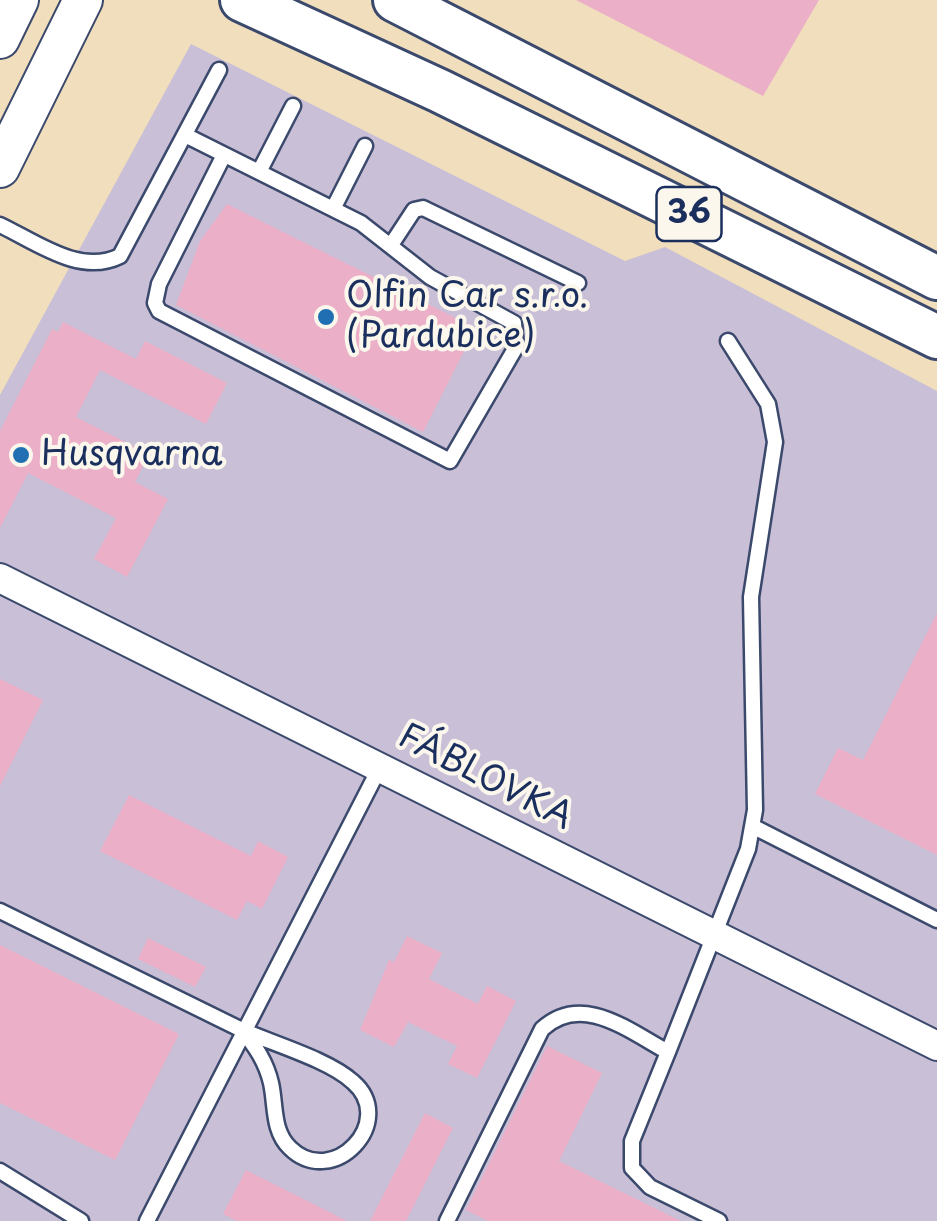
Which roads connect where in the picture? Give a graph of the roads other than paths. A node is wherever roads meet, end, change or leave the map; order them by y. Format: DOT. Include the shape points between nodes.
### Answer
graph roads {
  1 [pos="19,0"];
  2 [pos="83,0"];
  3 [pos="242,0"];
  4 [pos="394,0"];
  5 [pos="0,38"];
  6 [pos="218,70"];
  7 [pos="293,106"];
  8 [pos="186,135"];
  9 [pos="365,146"];
  10 [pos="224,154"];
  11 [pos="0,168"];
  12 [pos="259,172"];
  13 [pos="333,209"];
  14 [pos="0,225"];
  15 [pos="391,245"];
  16 [pos="937,278"];
  17 [pos="578,283"];
  18 [pos="937,337"];
  19 [pos="728,341"];
  20 [pos="0,578"];
  21 [pos="380,767"];
  22 [pos="754,827"];
  23 [pos="0,911"];
  24 [pos="937,920"];
  25 [pos="714,935"];
  26 [pos="242,1030"];
  27 [pos="937,1046"];
  28 [pos="668,1052"];
  29 [pos="0,1172"];
  30 [pos="80,1221"];
  31 [pos="147,1221"];
  32 [pos="447,1221"];
  33 [pos="720,1221"];
  1 -- 5 [label="main road"];
  2 -- 11 [label="main road"];
  3 -- 18 [label="main road, 36"];
  4 -- 16 [label="main road, 36"];
  6 -- 8 [label="lane"];
  7 -- 12 [label="lane"];
  8 -- 10 [label="lane"];
  8 -- 14 [label="lane" via="132,240 110,261 83,263"];
  9 -- 13 [label="lane"];
  10 -- 12 [label="lane"];
  10 -- 15 [label="lane" via="159,284 159,311 450,461 516,347 518,331 507,317 430,277"];
  12 -- 13 [label="lane"];
  13 -- 15 [label="lane"];
  15 -- 17 [label="lane" via="414,210 423,208"];
  19 -- 22 [label="lane" via="768,404 775,442 751,598"];
  20 -- 21 [label="street, FÁBLOVKA"];
  21 -- 25 [label="street, FÁBLOVKA"];
  21 -- 26 [label="lane"];
  22 -- 24 [label="lane"];
  22 -- 25 [label="lane"];
  23 -- 26 [label="lane"];
  25 -- 27 [label="street, FÁBLOVKA"];
  25 -- 28 [label="lane"];
  26 -- 26 [label="lane" via="262,1056 280,1134 291,1149 327,1161 355,1148 366,1129 367,1108 351,1080"];
  26 -- 31 [label="lane"];
  28 -- 32 [label="lane" via="593,1014 578,1011 552,1020"];
  28 -- 33 [label="lane" via="632,1141 632,1168 650,1187"];
  29 -- 30 [label="lane"];
}
